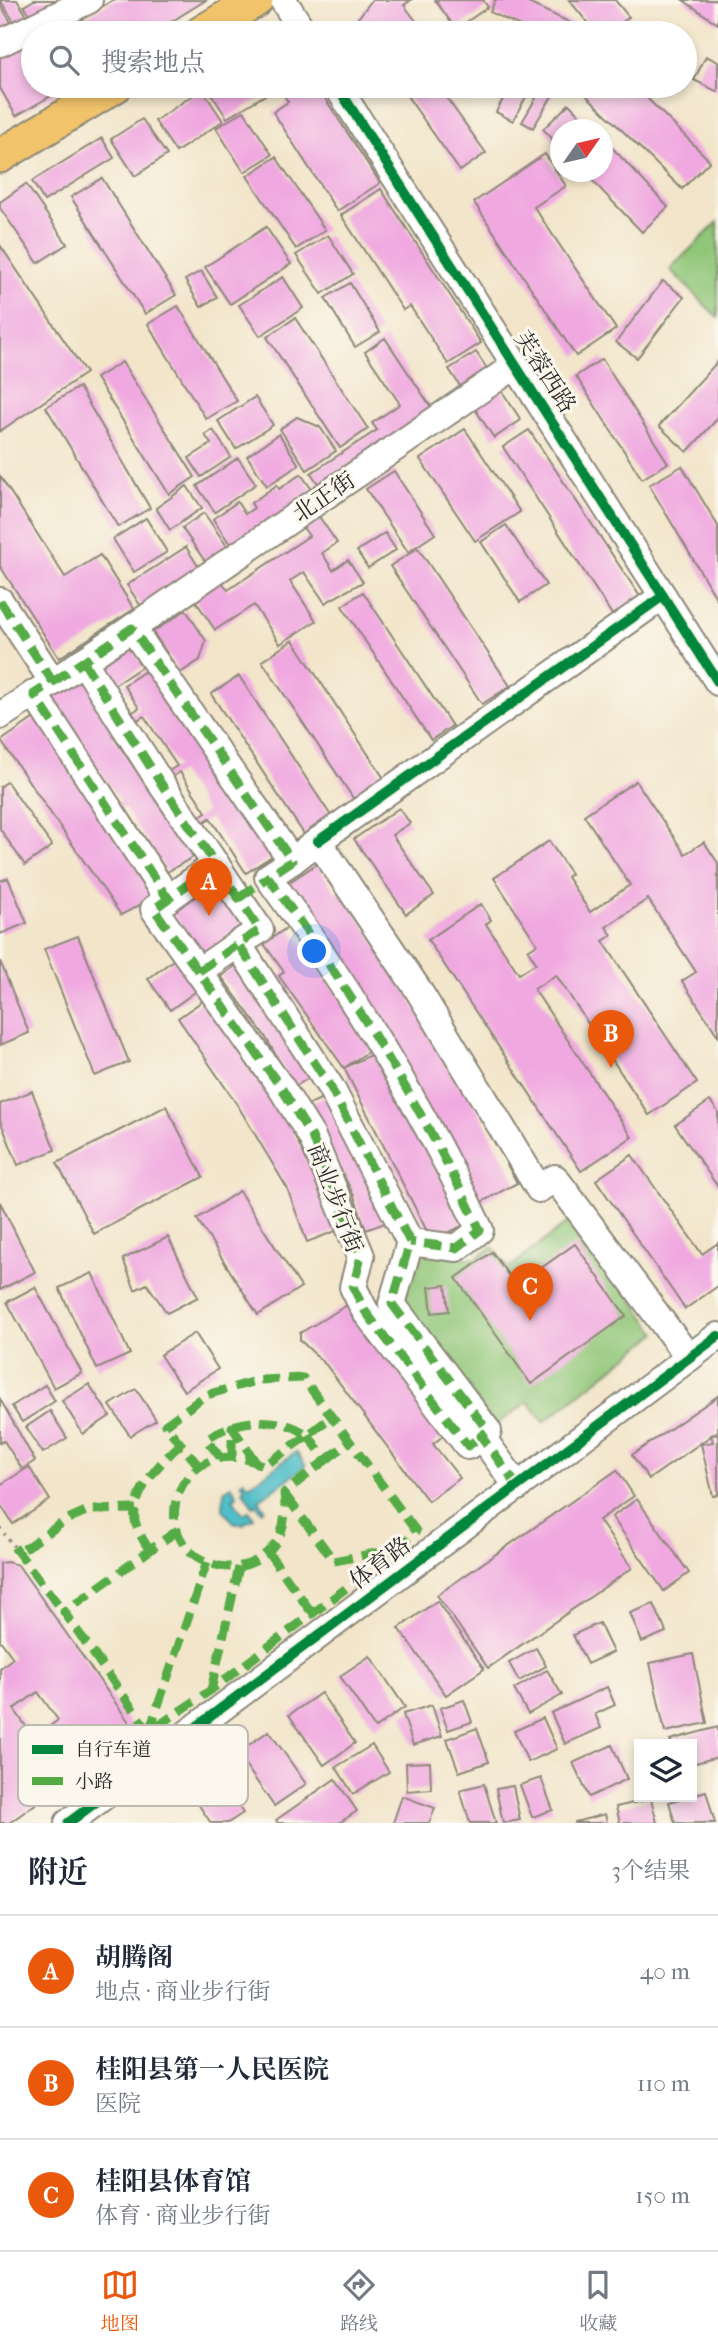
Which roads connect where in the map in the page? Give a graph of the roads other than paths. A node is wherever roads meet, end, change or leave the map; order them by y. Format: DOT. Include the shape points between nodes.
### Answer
graph roads {
  1 [pos="89,0"];
  2 [pos="256,0"];
  3 [pos="283,0"];
  4 [pos="46,21"];
  5 [pos="221,21"];
  6 [pos="296,21"];
  7 [pos="21,33"];
  8 [pos="0,43"];
  9 [pos="95,98"];
  10 [pos="346,98"];
  11 [pos="0,156"];
  12 [pos="516,365"];
  13 [pos="663,596"];
  14 [pos="0,601"];
  15 [pos="132,628"];
  16 [pos="83,661"];
  17 [pos="718,682"];
  18 [pos="43,688"];
  19 [pos="0,716"];
  20 [pos="318,841"];
  21 [pos="292,861"];
  22 [pos="216,864"];
  23 [pos="268,877"];
  24 [pos="239,898"];
  25 [pos="168,899"];
  26 [pos="238,944"];
  27 [pos="199,971"];
  28 [pos="410,1242"];
  29 [pos="718,1336"];
  30 [pos="688,1358"];
  31 [pos="481,1436"];
  32 [pos="518,1487"];
  33 [pos="199,1725"];
  34 [pos="91,1806"];
  35 [pos="68,1823"];
  1 -- 4 [label="street"];
  2 -- 5 [label="main road"];
  3 -- 6 [label="street"];
  7 -- 8 [label="street"];
  9 -- 11 [label="main road"];
  10 -- 12 [label="street, 芙蓉西路"];
  12 -- 13 [label="street, 芙蓉西路"];
  12 -- 15 [label="street, 北正街"];
  13 -- 17 [label="street, 芙蓉西路"];
  13 -- 20 [label="street"];
  14 -- 18 [label="street"];
  15 -- 16 [label="street"];
  15 -- 21 [label="street"];
  16 -- 18 [label="street"];
  16 -- 22 [label="street"];
  18 -- 19 [label="street"];
  18 -- 25 [label="street"];
  20 -- 21 [label="street"];
  20 -- 30 [label="street" via="417,988 539,1189 555,1178"];
  21 -- 23 [label="street"];
  22 -- 24 [label="street"];
  22 -- 25 [label="street"];
  23 -- 24 [label="street"];
  23 -- 28 [label="street" via="357,1004 480,1230 457,1248"];
  24 -- 26 [label="street" via="260,930"];
  25 -- 27 [label="street, 商业步行街" via="154,909"];
  26 -- 27 [label="street"];
  26 -- 28 [label="street, 商业步行街" via="331,1088"];
  27 -- 31 [label="street, 商业步行街" via="312,1137 361,1256 354,1287 365,1311 468,1446"];
  28 -- 31 [label="street" via="392,1304 488,1431"];
  29 -- 30 [label="street, 体育路"];
  30 -- 32 [label="street, 体育路"];
  31 -- 32 [label="street"];
  32 -- 33 [label="street, 体育路"];
  34 -- 35 [label="street, 体育路"];
}
